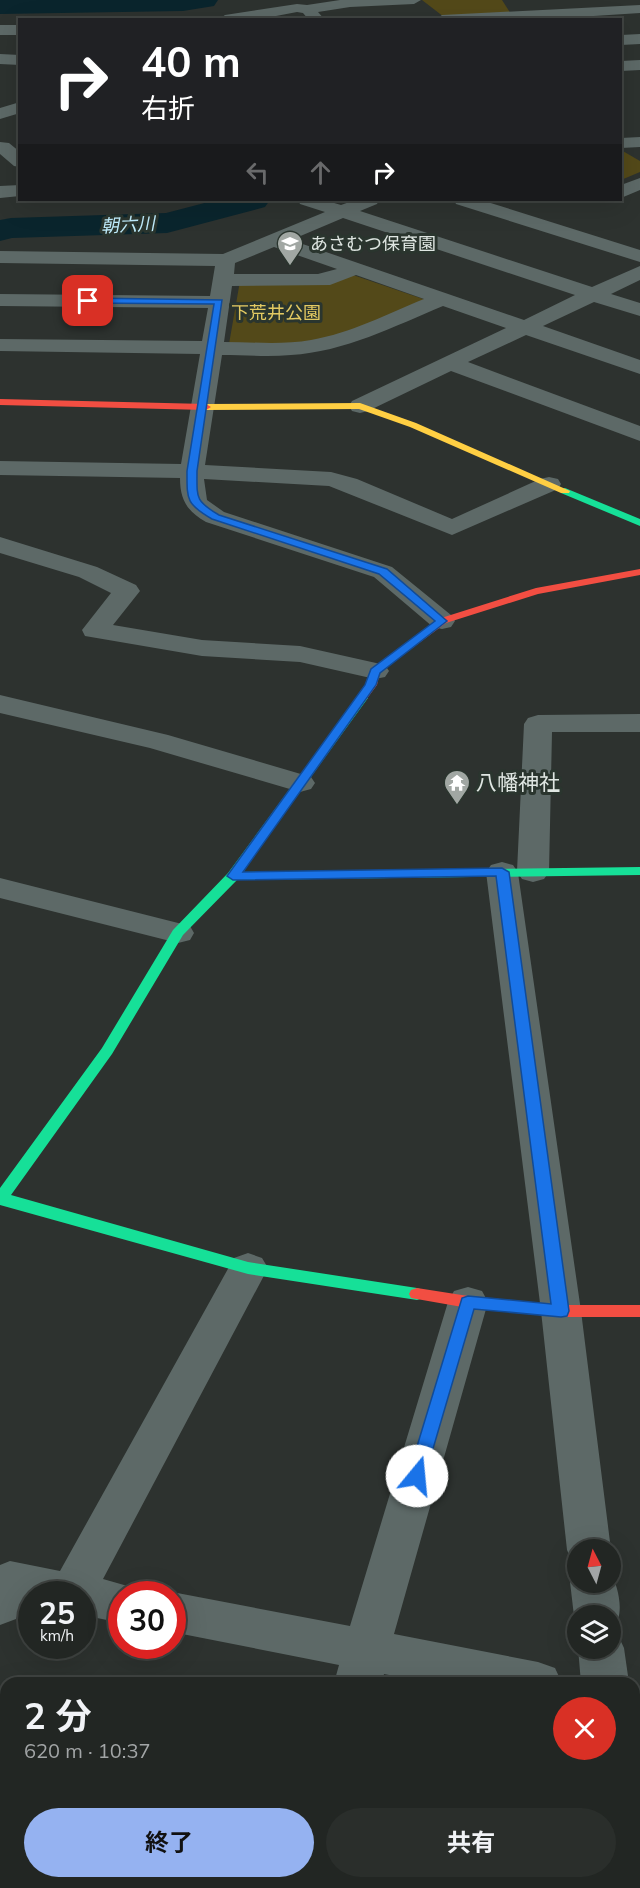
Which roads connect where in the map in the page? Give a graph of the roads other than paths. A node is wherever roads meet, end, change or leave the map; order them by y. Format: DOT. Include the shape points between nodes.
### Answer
graph roads {
  1 [pos="413,0"];
  2 [pos="640,9"];
  3 [pos="312,14"];
  4 [pos="237,18"];
  5 [pos="429,18"];
  6 [pos="478,18"];
  7 [pos="0,30"];
  8 [pos="18,30"];
  9 [pos="640,39"];
  10 [pos="622,40"];
  11 [pos="0,59"];
  12 [pos="18,60"];
  13 [pos="0,100"];
  14 [pos="18,105"];
  15 [pos="18,107"];
  16 [pos="0,114"];
  17 [pos="629,143"];
  18 [pos="0,147"];
  19 [pos="640,155"];
  20 [pos="18,160"];
  21 [pos="640,183"];
  22 [pos="18,190"];
  23 [pos="0,192"];
  24 [pos="622,192"];
  25 [pos="622,198"];
  26 [pos="310,201"];
  27 [pos="367,201"];
  28 [pos="466,201"];
  29 [pos="640,203"];
  30 [pos="341,211"];
  31 [pos="273,240"];
  32 [pos="640,256"];
  33 [pos="0,257"];
  34 [pos="226,260"];
  35 [pos="354,269"];
  36 [pos="640,272"];
  37 [pos="223,280"];
  38 [pos="593,295"];
  39 [pos="442,299"];
  40 [pos="0,300"];
  41 [pos="219,302"];
  42 [pos="640,310"];
  43 [pos="526,327"];
  44 [pos="0,345"];
  45 [pos="212,348"];
  46 [pos="450,363"];
  47 [pos="640,367"];
  48 [pos="0,402"];
  49 [pos="202,406"];
  50 [pos="360,406"];
  51 [pos="640,435"];
  52 [pos="0,468"];
  53 [pos="192,471"];
  54 [pos="549,484"];
  55 [pos="640,523"];
  56 [pos="0,544"];
  57 [pos="640,572"];
  58 [pos="442,621"];
  59 [pos="375,671"];
  60 [pos="0,704"];
  61 [pos="640,723"];
  62 [pos="300,783"];
  63 [pos="640,871"];
  64 [pos="518,872"];
  65 [pos="233,876"];
  66 [pos="0,888"];
  67 [pos="178,933"];
  68 [pos="0,1198"];
  69 [pos="248,1268"];
  70 [pos="468,1302"];
  71 [pos="561,1311"];
  72 [pos="640,1311"];
  73 [pos="588,1539"];
  74 [pos="84,1581"];
  75 [pos="18,1583"];
  76 [pos="0,1605"];
  77 [pos="186,1616"];
  78 [pos="602,1659"];
  79 [pos="362,1666"];
  80 [pos="476,1677"];
  81 [pos="604,1677"];
  1 -- 3 [label="street" via="350,3"];
  1 -- 5 [label="street"];
  2 -- 6 [label="street"];
  3 -- 4 [label="street" via="297,8"];
  7 -- 8 [label="street"];
  9 -- 10 [label="street"];
  11 -- 12 [label="street"];
  13 -- 14 [label="street"];
  15 -- 16 [label="street"];
  17 -- 19 [label="street"];
  18 -- 20 [label="street"];
  21 -- 24 [label="street"];
  22 -- 23 [label="street"];
  25 -- 29 [label="street"];
  26 -- 30 [label="street"];
  27 -- 30 [label="street"];
  28 -- 32 [label="street"];
  30 -- 31 [label="street"];
  30 -- 38 [label="street"];
  31 -- 34 [label="street"];
  31 -- 35 [label="street"];
  33 -- 34 [label="street"];
  34 -- 37 [label="street"];
  35 -- 37 [label="street" via="330,279"];
  35 -- 39 [label="street"];
  36 -- 38 [label="street"];
  37 -- 41 [label="street"];
  38 -- 42 [label="street"];
  38 -- 43 [label="street"];
  39 -- 43 [label="street"];
  39 -- 45 [label="street" via="314,347"];
  40 -- 41 [label="street"];
  41 -- 45 [label="street"];
  43 -- 46 [label="street"];
  43 -- 47 [label="street"];
  44 -- 45 [label="street"];
  45 -- 49 [label="street"];
  46 -- 50 [label="street"];
  46 -- 51 [label="street"];
  48 -- 49 [label="street"];
  49 -- 50 [label="street"];
  49 -- 53 [label="street"];
  50 -- 54 [label="street"];
  52 -- 53 [label="street"];
  53 -- 54 [label="street" via="331,479 452,528"];
  53 -- 58 [label="street" via="192,493 197,507 215,517 383,572"];
  54 -- 55 [label="street"];
  56 -- 59 [label="street" via="88,572 127,591 95,630 202,648 300,654"];
  57 -- 58 [label="street" via="536,591"];
  58 -- 59 [label="street"];
  59 -- 62 [label="street" via="371,685"];
  60 -- 62 [label="street" via="158,741"];
  61 -- 64 [label="street" via="538,724"];
  62 -- 65 [label="street"];
  63 -- 64 [label="street"];
  64 -- 65 [label="street"];
  64 -- 71 [label="street"];
  65 -- 67 [label="street"];
  66 -- 67 [label="street"];
  67 -- 68 [label="street" via="107,1051"];
  68 -- 69 [label="street"];
  69 -- 70 [label="street"];
  69 -- 74 [label="street"];
  70 -- 71 [label="street"];
  70 -- 79 [label="street"];
  71 -- 72 [label="street"];
  71 -- 73 [label="street"];
  75 -- 76 [label="street" via="10,1581"];
  77 -- 79 [label="street"];
  78 -- 81 [label="street"];
  79 -- 80 [label="street"];
}
